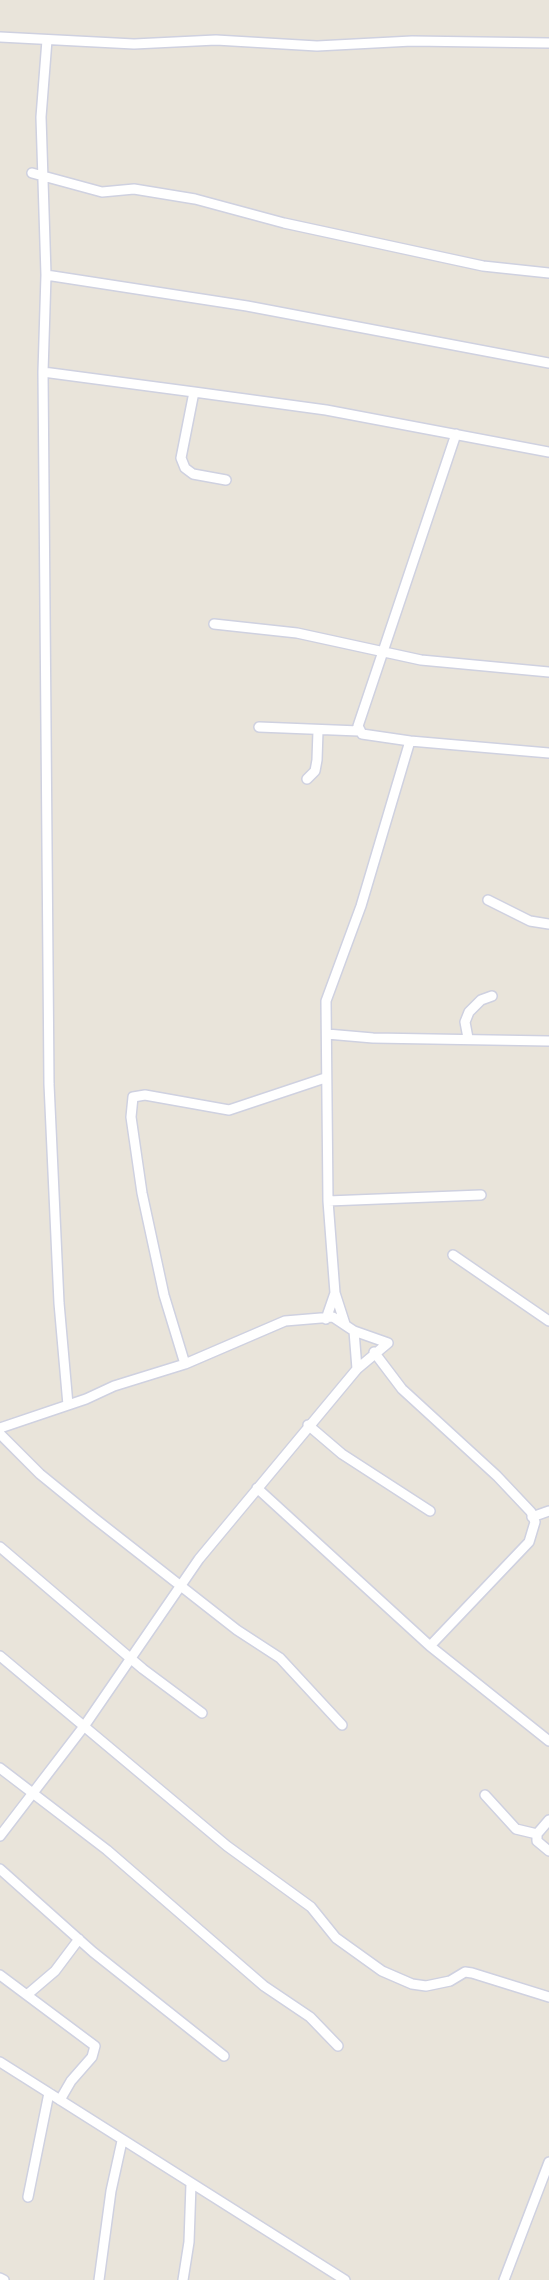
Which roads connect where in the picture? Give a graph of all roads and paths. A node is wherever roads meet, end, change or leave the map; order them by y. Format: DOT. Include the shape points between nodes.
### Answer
graph roads {
  1 [pos="0,37"];
  2 [pos="47,40"];
  3 [pos="549,43"];
  4 [pos="32,173"];
  5 [pos="43,174"];
  6 [pos="549,273"];
  7 [pos="46,275"];
  8 [pos="549,363"];
  9 [pos="43,372"];
  10 [pos="194,392"];
  11 [pos="456,434"];
  12 [pos="549,452"];
  13 [pos="226,480"];
  14 [pos="214,624"];
  15 [pos="381,653"];
  16 [pos="549,672"];
  17 [pos="259,727"];
  18 [pos="318,731"];
  19 [pos="359,731"];
  20 [pos="410,741"];
  21 [pos="549,753"];
  22 [pos="307,779"];
  23 [pos="488,900"];
  24 [pos="549,924"];
  25 [pos="492,996"];
  26 [pos="327,1034"];
  27 [pos="468,1038"];
  28 [pos="549,1041"];
  29 [pos="325,1078"];
  30 [pos="481,1195"];
  31 [pos="328,1201"];
  32 [pos="453,1255"];
  33 [pos="335,1293"];
  34 [pos="326,1319"];
  35 [pos="549,1321"];
  36 [pos="345,1324"];
  37 [pos="354,1331"];
  38 [pos="374,1352"];
  39 [pos="185,1364"];
  40 [pos="357,1369"];
  41 [pos="68,1405"];
  42 [pos="308,1425"];
  43 [pos="0,1431"];
  44 [pos="257,1488"];
  45 [pos="430,1511"];
  46 [pos="549,1511"];
  47 [pos="533,1517"];
  48 [pos="0,1547"];
  49 [pos="182,1588"];
  50 [pos="430,1646"];
  51 [pos="0,1656"];
  52 [pos="132,1658"];
  53 [pos="202,1713"];
  54 [pos="85,1725"];
  55 [pos="342,1725"];
  56 [pos="549,1741"];
  57 [pos="0,1768"];
  58 [pos="32,1791"];
  59 [pos="485,1795"];
  60 [pos="549,1820"];
  61 [pos="537,1834"];
  62 [pos="0,1836"];
  63 [pos="549,1851"];
  64 [pos="0,1868"];
  65 [pos="79,1939"];
  66 [pos="0,1975"];
  67 [pos="28,1994"];
  68 [pos="549,1997"];
  69 [pos="338,2046"];
  70 [pos="224,2056"];
  71 [pos="0,2062"];
  72 [pos="49,2093"];
  73 [pos="60,2100"];
  74 [pos="122,2141"];
  75 [pos="549,2164"];
  76 [pos="191,2184"];
  77 [pos="28,2197"];
  78 [pos="99,2280"];
  79 [pos="183,2280"];
  80 [pos="345,2280"];
  81 [pos="504,2280"];
  1 -- 2 [label="street"];
  2 -- 3 [label="street" via="134,44 228,40 317,46 421,41"];
  2 -- 5 [label="street" via="41,103"];
  4 -- 5 [label="street"];
  5 -- 6 [label="street" via="102,192 134,189 195,199 483,266"];
  5 -- 7 [label="street"];
  7 -- 8 [label="street" via="247,306"];
  7 -- 9 [label="street"];
  9 -- 10 [label="street"];
  9 -- 41 [label="street" via="49,1084"];
  10 -- 11 [label="street"];
  10 -- 13 [label="street" via="181,458 193,474"];
  11 -- 12 [label="street"];
  11 -- 15 [label="street"];
  14 -- 15 [label="street" via="297,633"];
  15 -- 16 [label="street"];
  15 -- 19 [label="street"];
  17 -- 18 [label="street"];
  18 -- 19 [label="street"];
  18 -- 22 [label="street" via="315,771"];
  19 -- 20 [label="street"];
  20 -- 21 [label="street"];
  20 -- 26 [label="street" via="361,906 326,1001"];
  23 -- 24 [label="street" via="530,921"];
  25 -- 27 [label="street" via="468,1012"];
  26 -- 27 [label="street"];
  26 -- 29 [label="street"];
  27 -- 28 [label="street"];
  29 -- 31 [label="street"];
  29 -- 39 [label="street" via="229,1110 133,1097 131,1117 142,1193 164,1295"];
  30 -- 31 [label="street"];
  31 -- 33 [label="street"];
  32 -- 35 [label="street"];
  33 -- 34 [label="street"];
  33 -- 36 [label="street"];
  34 -- 36 [label="street" via="333,1317"];
  34 -- 39 [label="street" via="285,1321"];
  36 -- 37 [label="street"];
  37 -- 38 [label="street" via="388,1343"];
  37 -- 40 [label="street"];
  38 -- 40 [label="street"];
  38 -- 47 [label="street" via="402,1389 497,1476"];
  39 -- 41 [label="street"];
  40 -- 42 [label="street"];
  41 -- 43 [label="street"];
  42 -- 44 [label="street"];
  42 -- 45 [label="street" via="342,1454"];
  43 -- 49 [label="street" via="40,1474"];
  44 -- 49 [label="street" via="199,1559"];
  44 -- 50 [label="street"];
  46 -- 47 [label="street"];
  47 -- 50 [label="street" via="528,1542"];
  48 -- 52 [label="street"];
  49 -- 52 [label="street"];
  49 -- 55 [label="street" via="280,1658"];
  50 -- 56 [label="street"];
  51 -- 54 [label="street"];
  52 -- 53 [label="street"];
  52 -- 54 [label="street"];
  54 -- 58 [label="street"];
  54 -- 68 [label="street" via="227,1846 311,1907 335,1938 382,1972 426,1986 472,1973"];
  57 -- 58 [label="street"];
  58 -- 62 [label="street"];
  58 -- 69 [label="street" via="264,1986 310,2017"];
  59 -- 61 [label="street" via="516,1829"];
  60 -- 61 [label="street"];
  61 -- 63 [label="street" via="537,1841"];
  64 -- 65 [label="street"];
  65 -- 67 [label="street" via="55,1971"];
  65 -- 70 [label="street"];
  66 -- 67 [label="street"];
  67 -- 73 [label="street" via="95,2046 96,2051"];
  71 -- 72 [label="street"];
  72 -- 73 [label="street"];
  72 -- 77 [label="street"];
  73 -- 74 [label="street"];
  74 -- 76 [label="street"];
  74 -- 78 [label="street"];
  75 -- 81 [label="street"];
  76 -- 79 [label="street"];
  76 -- 80 [label="street"];
}
